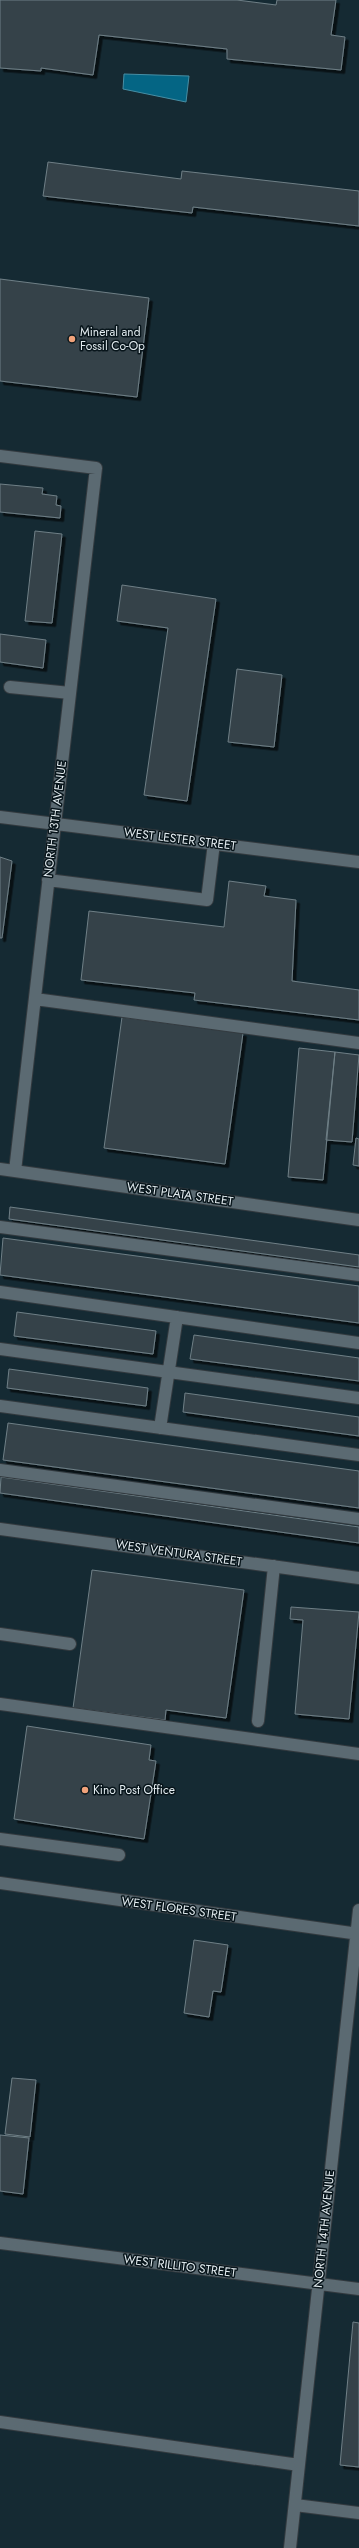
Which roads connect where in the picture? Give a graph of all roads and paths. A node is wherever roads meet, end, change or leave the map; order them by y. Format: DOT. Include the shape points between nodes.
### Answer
graph roads {
  1 [pos="0,456"];
  2 [pos="10,687"];
  3 [pos="70,693"];
  4 [pos="0,817"];
  5 [pos="55,824"];
  6 [pos="214,844"];
  7 [pos="359,862"];
  8 [pos="48,880"];
  9 [pos="35,999"];
  10 [pos="359,1043"];
  11 [pos="0,1169"];
  12 [pos="15,1171"];
  13 [pos="359,1220"];
  14 [pos="0,1227"];
  15 [pos="359,1275"];
  16 [pos="0,1292"];
  17 [pos="178,1317"];
  18 [pos="359,1343"];
  19 [pos="0,1350"];
  20 [pos="169,1372"];
  21 [pos="359,1398"];
  22 [pos="0,1406"];
  23 [pos="160,1428"];
  24 [pos="359,1456"];
  25 [pos="0,1470"];
  26 [pos="359,1519"];
  27 [pos="0,1529"];
  28 [pos="274,1566"];
  29 [pos="359,1578"];
  30 [pos="0,1634"];
  31 [pos="70,1644"];
  32 [pos="0,1704"];
  33 [pos="258,1720"];
  34 [pos="359,1754"];
  35 [pos="0,1839"];
  36 [pos="119,1855"];
  37 [pos="0,1883"];
  38 [pos="359,1910"];
  39 [pos="358,1934"];
  40 [pos="0,2243"];
  41 [pos="318,2283"];
  42 [pos="359,2289"];
  43 [pos="0,2422"];
  44 [pos="299,2465"];
  45 [pos="295,2505"];
  46 [pos="359,2513"];
  47 [pos="290,2548"];
  1 -- 3 [label="street, NORTH 13TH AVENUE" via="96,468"];
  2 -- 3 [label="street"];
  3 -- 5 [label="street, NORTH 13TH AVENUE"];
  4 -- 5 [label="street, WEST LESTER STREET"];
  5 -- 6 [label="street, WEST LESTER STREET"];
  5 -- 8 [label="street, NORTH 13TH AVENUE"];
  6 -- 7 [label="street, WEST LESTER STREET"];
  6 -- 8 [label="street" via="207,900"];
  8 -- 9 [label="street, NORTH 13TH AVENUE"];
  9 -- 10 [label="street"];
  9 -- 12 [label="street, NORTH 13TH AVENUE"];
  11 -- 12 [label="street, WEST PLATA STREET"];
  12 -- 13 [label="street, WEST PLATA STREET"];
  14 -- 15 [label="street"];
  16 -- 17 [label="street"];
  17 -- 18 [label="street"];
  17 -- 20 [label="street"];
  19 -- 20 [label="street"];
  20 -- 21 [label="street"];
  20 -- 23 [label="street"];
  22 -- 23 [label="street"];
  23 -- 24 [label="street"];
  25 -- 26 [label="street"];
  27 -- 28 [label="street, WEST VENTURA STREET"];
  28 -- 29 [label="street, WEST VENTURA STREET"];
  28 -- 33 [label="street"];
  30 -- 31 [label="street"];
  32 -- 34 [label="street"];
  35 -- 36 [label="street"];
  37 -- 39 [label="street, WEST FLORES STREET"];
  38 -- 39 [label="street, NORTH 14TH AVENUE"];
  39 -- 41 [label="street, NORTH 14TH AVENUE"];
  40 -- 41 [label="street, WEST RILLITO STREET"];
  41 -- 42 [label="street, WEST RILLITO STREET"];
  41 -- 44 [label="street, NORTH 14TH AVENUE"];
  43 -- 44 [label="street"];
  44 -- 45 [label="street, NORTH 14TH AVENUE"];
  45 -- 46 [label="street"];
  45 -- 47 [label="street, NORTH 14TH AVENUE"];
}
